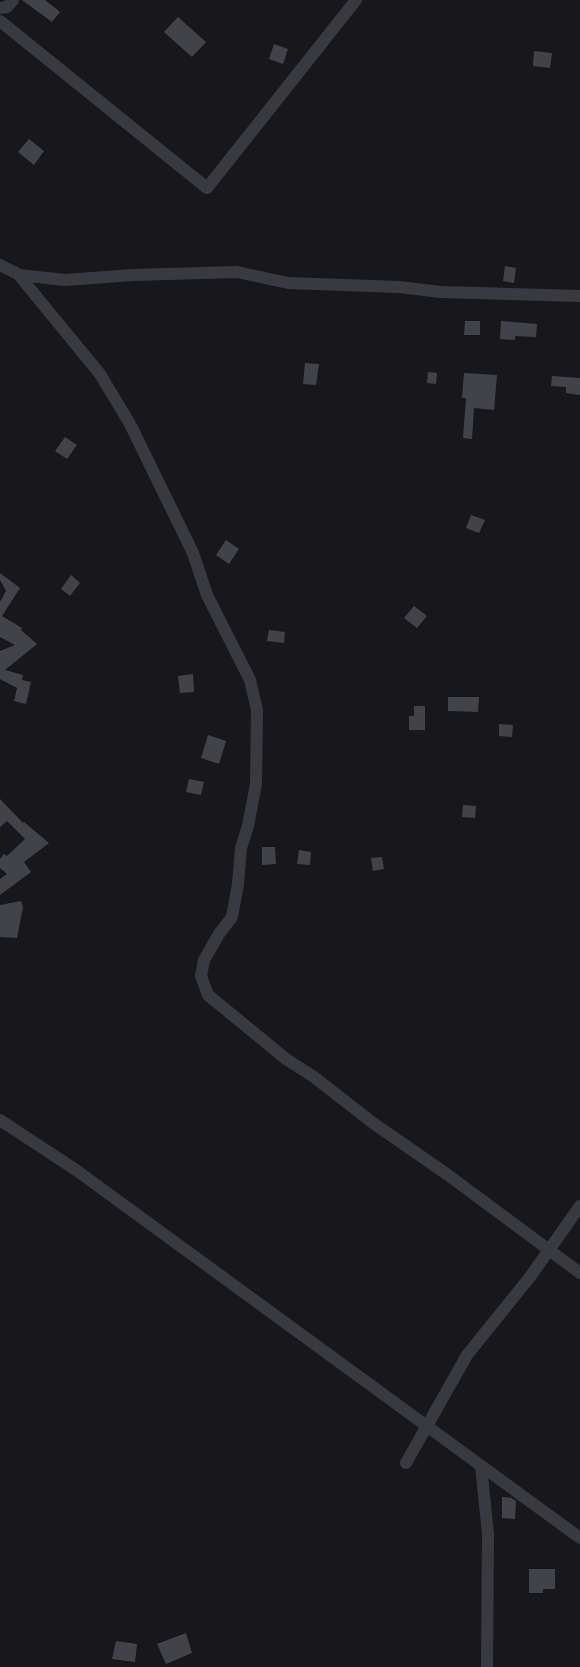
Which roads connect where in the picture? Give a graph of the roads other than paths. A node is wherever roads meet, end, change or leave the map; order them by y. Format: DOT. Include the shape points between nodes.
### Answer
graph roads {
  1 [pos="12,0"];
  2 [pos="356,0"];
  3 [pos="0,8"];
  4 [pos="0,21"];
  5 [pos="0,265"];
  6 [pos="19,275"];
  7 [pos="580,296"];
  8 [pos="0,1120"];
  9 [pos="580,1206"];
  10 [pos="549,1250"];
  11 [pos="580,1273"];
  12 [pos="427,1426"];
  13 [pos="406,1463"];
  14 [pos="481,1466"];
  15 [pos="580,1538"];
  16 [pos="487,1667"];
  1 -- 3 [label="street"];
  2 -- 4 [label="street" via="206,188"];
  5 -- 6 [label="street"];
  6 -- 7 [label="street" via="65,280 237,272 288,283"];
  6 -- 10 [label="street" via="100,374 130,424 193,553 207,595 250,680 257,710 256,784 241,848 232,917 204,960 201,976 208,995 286,1059"];
  8 -- 12 [label="street" via="76,1170"];
  9 -- 10 [label="street"];
  10 -- 11 [label="street"];
  10 -- 12 [label="street" via="466,1355"];
  12 -- 13 [label="street"];
  12 -- 14 [label="street"];
  14 -- 15 [label="street"];
  14 -- 16 [label="street" via="488,1534"];
}
